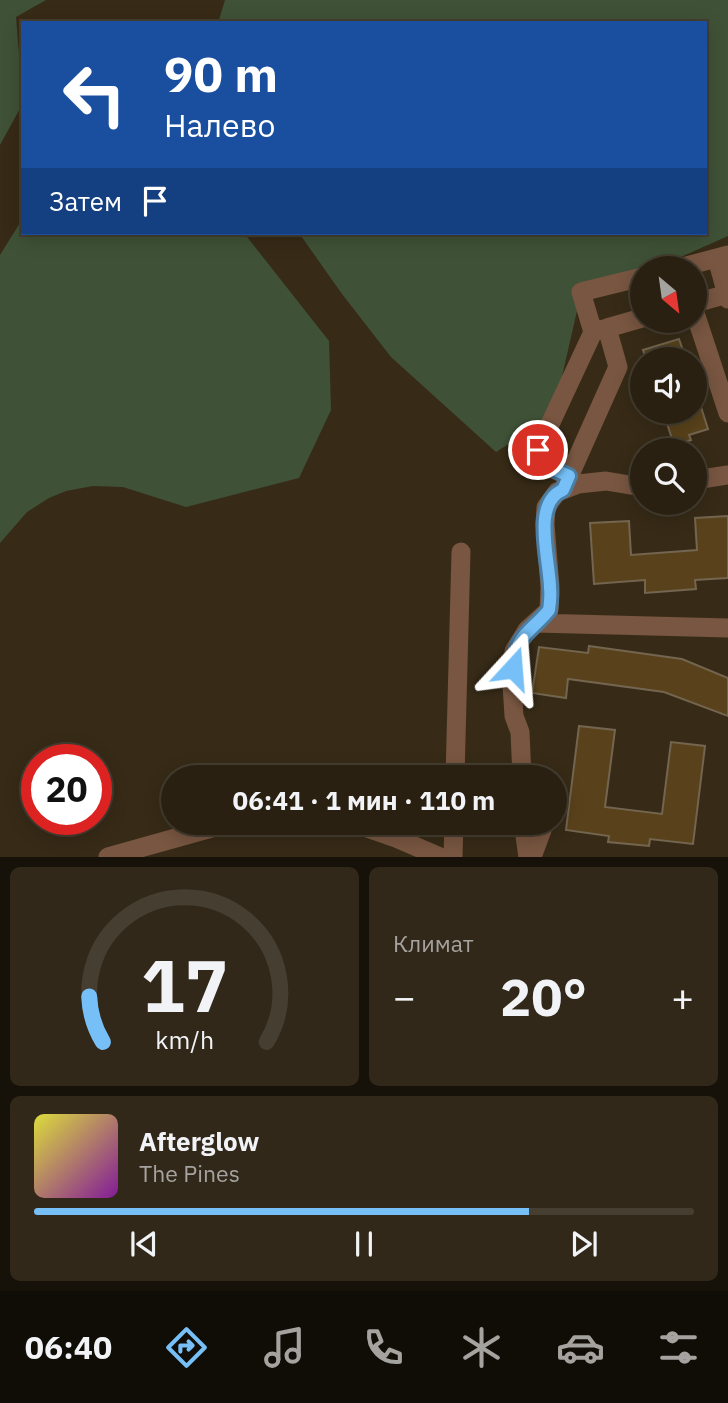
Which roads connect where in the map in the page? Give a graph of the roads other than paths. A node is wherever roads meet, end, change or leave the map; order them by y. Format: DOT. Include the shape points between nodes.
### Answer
graph roads {
  1 [pos="722,257"];
  2 [pos="630,280"];
  3 [pos="727,296"];
  4 [pos="707,300"];
  5 [pos="630,321"];
  6 [pos="600,330"];
  7 [pos="702,333"];
  8 [pos="728,413"];
  9 [pos="728,475"];
  10 [pos="707,478"];
  11 [pos="566,483"];
  12 [pos="630,484"];
  13 [pos="461,552"];
  14 [pos="537,623"];
  15 [pos="728,628"];
  16 [pos="455,765"];
  17 [pos="521,765"];
  18 [pos="186,835"];
  19 [pos="387,835"];
  20 [pos="454,835"];
  21 [pos="526,835"];
  22 [pos="539,835"];
  23 [pos="107,857"];
  24 [pos="440,857"];
  25 [pos="453,857"];
  26 [pos="530,857"];
  1 -- 3 [label="lane"];
  2 -- 6 [label="lane" via="581,292"];
  3 -- 4 [label="lane"];
  5 -- 6 [label="lane"];
  6 -- 11 [label="lane" via="618,367"];
  6 -- 11 [label="lane" via="538,450 542,464"];
  7 -- 8 [label="lane"];
  9 -- 10 [label="lane"];
  11 -- 12 [label="lane"];
  11 -- 14 [label="lane" via="546,507 549,610"];
  13 -- 16 [label="lane"];
  14 -- 15 [label="lane"];
  14 -- 17 [label="lane" via="514,651 514,716 520,732"];
  18 -- 23 [label="lane"];
  19 -- 24 [label="lane"];
  20 -- 25 [label="lane"];
  21 -- 26 [label="lane"];
  22 -- 26 [label="lane"];
}
